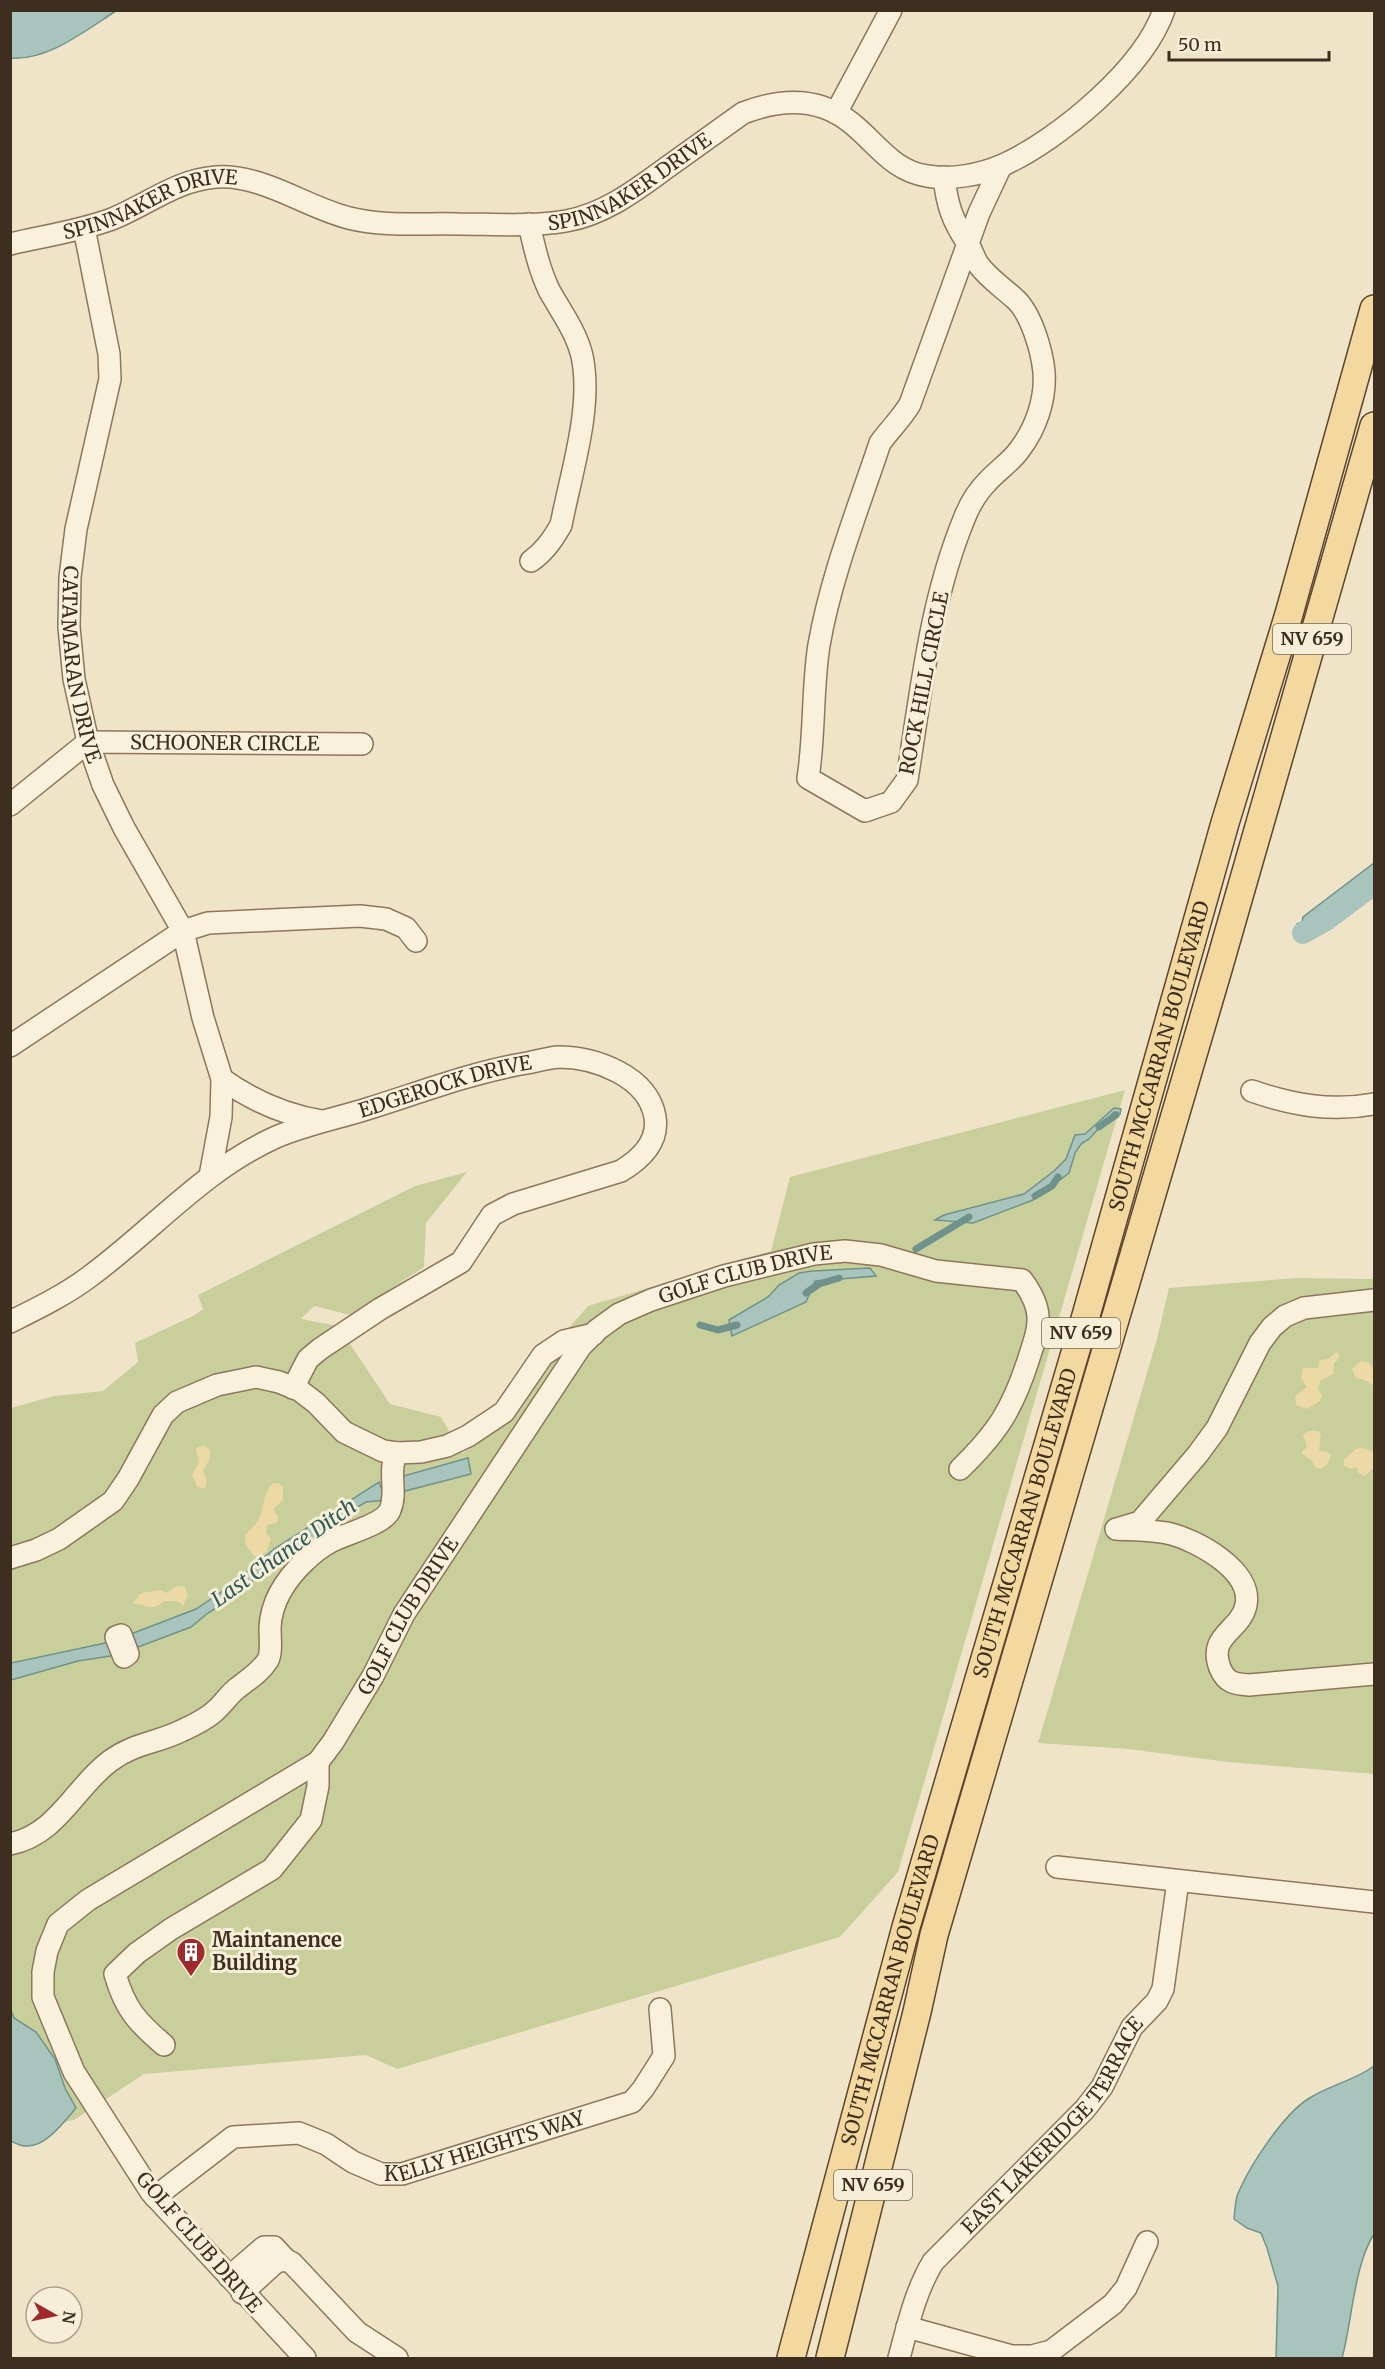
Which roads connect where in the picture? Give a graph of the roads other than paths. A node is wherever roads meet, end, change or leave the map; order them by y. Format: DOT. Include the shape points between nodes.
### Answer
graph roads {
  1 [pos="891,10"];
  2 [pos="1164,10"];
  3 [pos="836,112"];
  4 [pos="1001,166"];
  5 [pos="944,177"];
  6 [pos="529,224"];
  7 [pos="84,228"];
  8 [pos="10,244"];
  9 [pos="969,245"];
  10 [pos="1374,309"];
  11 [pos="1374,426"];
  12 [pos="531,561"];
  13 [pos="88,742"];
  14 [pos="362,744"];
  15 [pos="10,805"];
  16 [pos="183,931"];
  17 [pos="416,941"];
  18 [pos="10,1046"];
  19 [pos="222,1079"];
  20 [pos="1252,1091"];
  21 [pos="1374,1104"];
  22 [pos="325,1122"];
  23 [pos="210,1176"];
  24 [pos="1374,1300"];
  25 [pos="10,1322"];
  26 [pos="594,1334"];
  27 [pos="293,1388"];
  28 [pos="395,1462"];
  29 [pos="960,1469"];
  30 [pos="10,1558"];
  31 [pos="1374,1674"];
  32 [pos="318,1762"];
  33 [pos="10,1844"];
  34 [pos="1057,1867"];
  35 [pos="1178,1881"];
  36 [pos="1374,1902"];
  37 [pos="660,2009"];
  38 [pos="164,2045"];
  39 [pos="155,2197"];
  40 [pos="1147,2242"];
  41 [pos="235,2285"];
  42 [pos="907,2327"];
  43 [pos="305,2358"];
  44 [pos="397,2358"];
  45 [pos="791,2358"];
  46 [pos="830,2358"];
  47 [pos="899,2358"];
  1 -- 3 [label="street"];
  2 -- 4 [label="street, SPINNAKER DRIVE" via="1145,49 1126,71 1034,149"];
  3 -- 5 [label="street, SPINNAKER DRIVE" via="902,168"];
  3 -- 6 [label="street, SPINNAKER DRIVE" via="790,101 766,104 743,113 620,201 568,221"];
  4 -- 5 [label="street, SPINNAKER DRIVE" via="970,176"];
  4 -- 9 [label="street, ROCK HILL CIRCLE"];
  5 -- 9 [label="street, ROCK HILL CIRCLE" via="950,213"];
  6 -- 7 [label="street, SPINNAKER DRIVE" via="362,221 330,213 260,183 217,177 190,181"];
  6 -- 12 [label="street" via="549,289 573,330 582,355 586,383 585,410 561,525 542,553"];
  7 -- 8 [label="street, SPINNAKER DRIVE"];
  7 -- 13 [label="street, CATAMARAN DRIVE" via="109,354 110,379 76,529 70,577 74,679"];
  9 -- 9 [label="street, ROCK HILL CIRCLE" via="978,264 997,286 1016,299 1036,334 1042,356 1043,400 1020,449 987,482 964,519 933,614 907,780 891,802 865,811 808,778 820,642 836,575 880,443 910,404"];
  10 -- 45 [label="main road, SOUTH MCCARRAN BOULEVARD / NV 659" via="1289,614 906,1928"];
  11 -- 46 [label="main road, SOUTH MCCARRAN BOULEVARD / NV 659" via="934,1935"];
  13 -- 14 [label="street, SCHOONER CIRCLE"];
  13 -- 15 [label="street"];
  13 -- 16 [label="street, CATAMARAN DRIVE" via="124,828"];
  16 -- 17 [label="street" via="208,923 360,916 386,919 406,928"];
  16 -- 18 [label="street"];
  16 -- 19 [label="street, CATAMARAN DRIVE"];
  19 -- 22 [label="street" via="263,1105"];
  19 -- 23 [label="street, CATAMARAN DRIVE" via="221,1117"];
  20 -- 21 [label="street" via="1282,1102 1317,1108"];
  22 -- 23 [label="street, EDGEROCK DRIVE" via="275,1138"];
  22 -- 27 [label="street, EDGEROCK DRIVE" via="498,1068 558,1058 623,1072 642,1089 655,1119 648,1149 637,1161 621,1171 513,1204 492,1215 461,1262 320,1349 308,1359"];
  23 -- 25 [label="street, EDGEROCK DRIVE" via="90,1276 55,1300"];
  24 -- 31 [label="street" via="1304,1308 1272,1327 1217,1428 1198,1454 1140,1521 1116,1529 1169,1534 1190,1541 1231,1566 1241,1580 1247,1604 1241,1618 1222,1636 1218,1646 1218,1663 1228,1681 1249,1686"];
  26 -- 28 [label="street" via="564,1341 543,1355 504,1412 468,1436"];
  26 -- 29 [label="street, GOLF CLUB DRIVE" via="619,1314 651,1300 724,1276 814,1254 845,1251 881,1255 936,1271 1022,1280 1034,1296 1037,1337 1012,1403 987,1442"];
  26 -- 32 [label="street, GOLF CLUB DRIVE" via="581,1346 404,1614 373,1676"];
  27 -- 28 [label="street" via="316,1403 344,1432 383,1451"];
  27 -- 30 [label="street" via="256,1377 217,1385 177,1402 163,1415 113,1501 59,1539"];
  28 -- 33 [label="street" via="390,1512 331,1541 304,1562 278,1596 273,1607 269,1658 254,1676 207,1717 180,1731 146,1741 111,1760 53,1822 25,1841"];
  32 -- 38 [label="street" via="311,1820 273,1869 171,1929 115,1974 122,1997 140,2024"];
  32 -- 39 [label="street, GOLF CLUB DRIVE" via="88,1900 58,1924 47,1952 43,1997 74,2072"];
  34 -- 35 [label="street"];
  35 -- 36 [label="street"];
  35 -- 42 [label="street, EAST LAKERIDGE TERRACE" via="1163,1989 1157,2001 1132,2027 1102,2087 1084,2109 933,2262 922,2281"];
  37 -- 39 [label="street, KELLY HEIGHTS WAY" via="664,2056 632,2102 402,2174 381,2174 299,2133 233,2138"];
  39 -- 41 [label="street, GOLF CLUB DRIVE"];
  40 -- 42 [label="street" via="1126,2288 1113,2304 1051,2350 1032,2356 1012,2356"];
  41 -- 43 [label="street, GOLF CLUB DRIVE"];
  41 -- 44 [label="street" via="286,2260 357,2332"];
  42 -- 47 [label="street, EAST LAKERIDGE TERRACE"];
}
